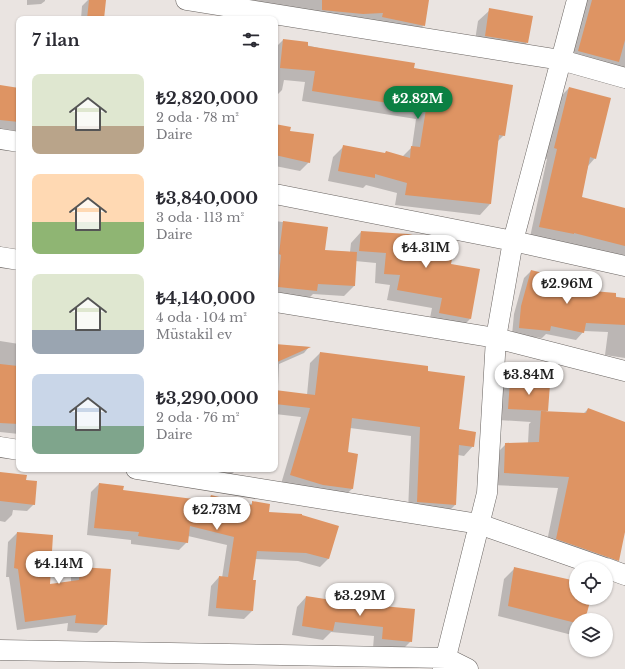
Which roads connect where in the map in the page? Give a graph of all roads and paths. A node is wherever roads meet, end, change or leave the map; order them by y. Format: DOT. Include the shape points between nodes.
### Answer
graph roads {
  1 [pos="186,0"];
  2 [pos="577,0"];
  3 [pos="561,60"];
  4 [pos="625,78"];
  5 [pos="0,139"];
  6 [pos="16,142"];
  7 [pos="278,195"];
  8 [pos="513,241"];
  9 [pos="0,257"];
  10 [pos="16,260"];
  11 [pos="625,266"];
  12 [pos="278,302"];
  13 [pos="496,338"];
  14 [pos="625,371"];
  15 [pos="0,447"];
  16 [pos="16,450"];
  17 [pos="155,472"];
  18 [pos="479,524"];
  19 [pos="586,561"];
  20 [pos="613,571"];
  21 [pos="625,575"];
  22 [pos="0,650"];
  23 [pos="444,664"];
  24 [pos="468,669"];
  1 -- 3 [label="street"];
  2 -- 3 [label="street"];
  3 -- 4 [label="street"];
  3 -- 8 [label="street"];
  5 -- 6 [label="street"];
  7 -- 8 [label="street"];
  8 -- 11 [label="street"];
  8 -- 13 [label="street"];
  9 -- 10 [label="street"];
  12 -- 13 [label="street"];
  13 -- 14 [label="street"];
  13 -- 18 [label="street" via="487,493"];
  15 -- 16 [label="street"];
  17 -- 18 [label="street"];
  18 -- 19 [label="street"];
  18 -- 23 [label="street"];
  20 -- 21 [label="street"];
  22 -- 23 [label="street"];
  23 -- 24 [label="street"];
}
